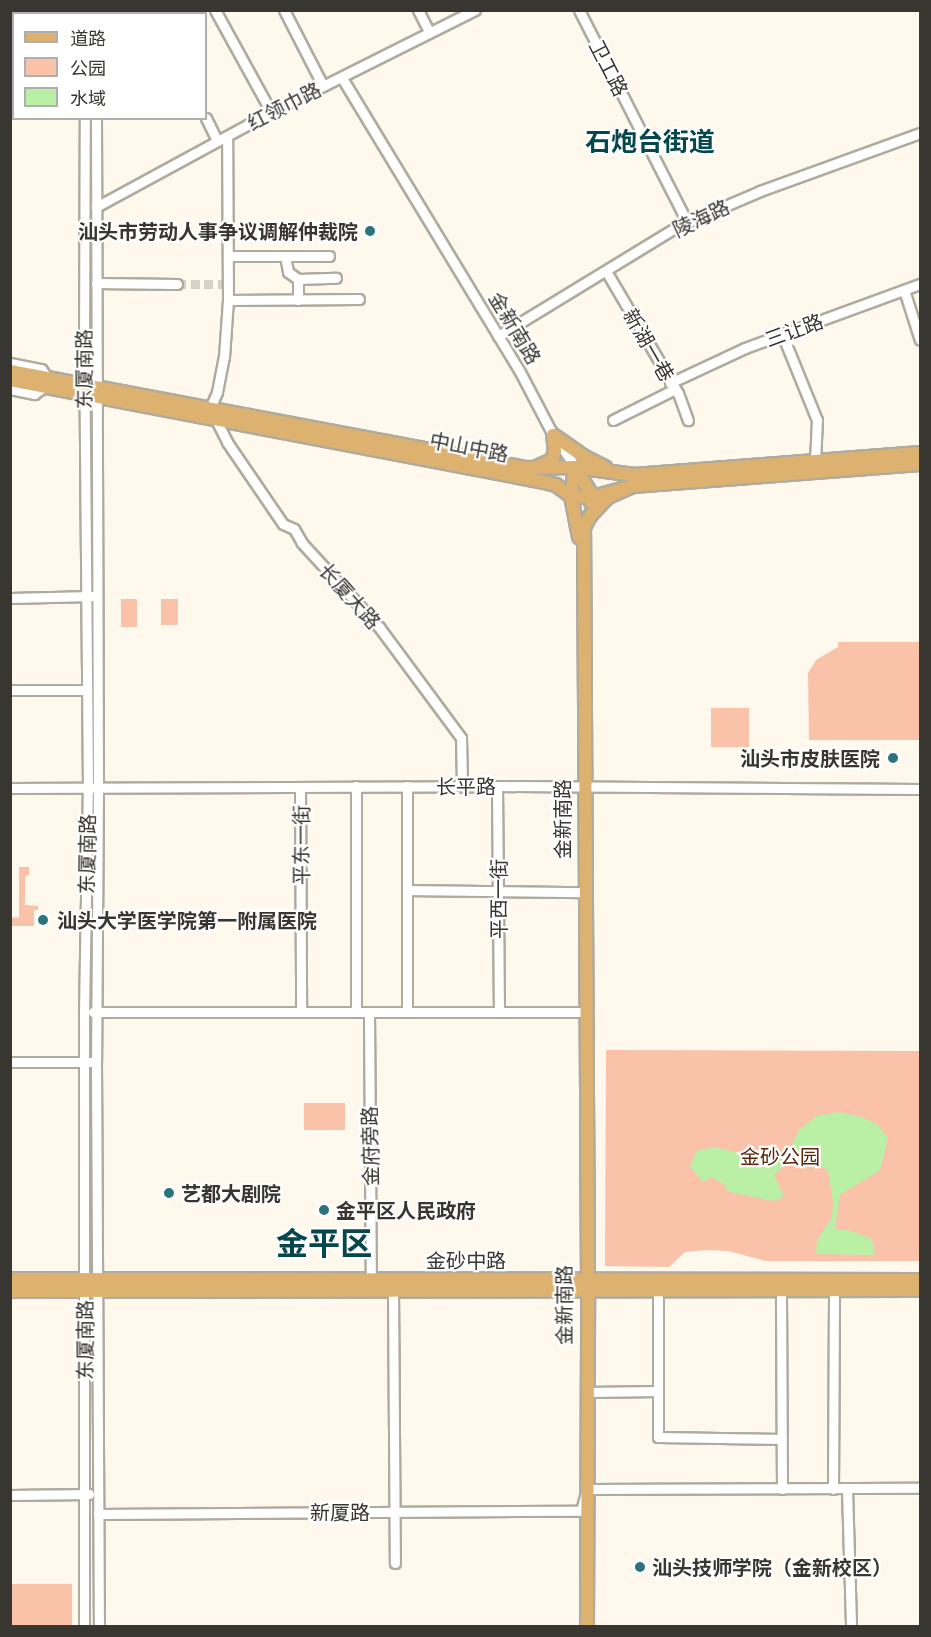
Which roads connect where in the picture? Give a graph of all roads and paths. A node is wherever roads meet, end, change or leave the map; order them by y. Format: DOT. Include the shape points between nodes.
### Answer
graph roads {
  1 [pos="27,10"];
  2 [pos="215,10"];
  3 [pos="284,10"];
  4 [pos="418,10"];
  5 [pos="475,10"];
  6 [pos="579,10"];
  7 [pos="10,11"];
  8 [pos="429,32"];
  9 [pos="342,78"];
  10 [pos="323,86"];
  11 [pos="271,112"];
  12 [pos="85,120"];
  13 [pos="96,120"];
  14 [pos="207,120"];
  15 [pos="921,133"];
  16 [pos="227,136"];
  17 [pos="217,141"];
  18 [pos="96,207"];
  19 [pos="687,222"];
  20 [pos="228,256"];
  21 [pos="285,256"];
  22 [pos="329,256"];
  23 [pos="606,271"];
  24 [pos="336,278"];
  25 [pos="298,279"];
  26 [pos="96,283"];
  27 [pos="177,284"];
  28 [pos="921,284"];
  29 [pos="904,290"];
  30 [pos="228,300"];
  31 [pos="298,300"];
  32 [pos="359,300"];
  33 [pos="782,334"];
  34 [pos="498,336"];
  35 [pos="921,340"];
  36 [pos="10,363"];
  37 [pos="10,371"];
  38 [pos="10,380"];
  39 [pos="46,382"];
  40 [pos="673,386"];
  41 [pos="10,389"];
  42 [pos="91,391"];
  43 [pos="212,413"];
  44 [pos="613,420"];
  45 [pos="688,420"];
  46 [pos="553,435"];
  47 [pos="921,453"];
  48 [pos="814,461"];
  49 [pos="921,464"];
  50 [pos="576,467"];
  51 [pos="526,468"];
  52 [pos="634,480"];
  53 [pos="544,482"];
  54 [pos="571,496"];
  55 [pos="593,497"];
  56 [pos="582,527"];
  57 [pos="87,596"];
  58 [pos="97,596"];
  59 [pos="10,598"];
  60 [pos="10,690"];
  61 [pos="87,690"];
  62 [pos="462,782"];
  63 [pos="583,784"];
  64 [pos="10,786"];
  65 [pos="93,786"];
  66 [pos="356,786"];
  67 [pos="407,786"];
  68 [pos="497,786"];
  69 [pos="300,787"];
  70 [pos="921,787"];
  71 [pos="408,890"];
  72 [pos="498,891"];
  73 [pos="582,892"];
  74 [pos="84,1012"];
  75 [pos="96,1012"];
  76 [pos="301,1012"];
  77 [pos="356,1012"];
  78 [pos="369,1012"];
  79 [pos="407,1012"];
  80 [pos="499,1012"];
  81 [pos="582,1012"];
  82 [pos="10,1062"];
  83 [pos="84,1062"];
  84 [pos="96,1062"];
  85 [pos="10,1279"];
  86 [pos="371,1279"];
  87 [pos="921,1280"];
  88 [pos="91,1284"];
  89 [pos="586,1285"];
  90 [pos="393,1290"];
  91 [pos="921,1290"];
  92 [pos="10,1291"];
  93 [pos="658,1297"];
  94 [pos="782,1297"];
  95 [pos="834,1297"];
  96 [pos="658,1391"];
  97 [pos="587,1392"];
  98 [pos="782,1438"];
  99 [pos="921,1488"];
  100 [pos="587,1489"];
  101 [pos="782,1489"];
  102 [pos="833,1489"];
  103 [pos="847,1489"];
  104 [pos="85,1494"];
  105 [pos="10,1495"];
  106 [pos="99,1495"];
  107 [pos="581,1511"];
  108 [pos="395,1512"];
  109 [pos="98,1514"];
  110 [pos="395,1563"];
  111 [pos="84,1626"];
  112 [pos="99,1626"];
  113 [pos="582,1626"];
  114 [pos="587,1626"];
  115 [pos="850,1626"];
  1 -- 7 [label="street"];
  2 -- 11 [label="street"];
  3 -- 10 [label="street"];
  4 -- 8 [label="street"];
  5 -- 8 [label="street, 红领巾路"];
  6 -- 19 [label="street, 卫工路"];
  8 -- 9 [label="street, 红领巾路"];
  9 -- 10 [label="street, 红领巾路"];
  9 -- 34 [label="street, 金新南路"];
  10 -- 11 [label="street, 红领巾路"];
  11 -- 16 [label="street, 红领巾路"];
  12 -- 42 [label="street, 东厦南路"];
  13 -- 18 [label="street, 东厦南路"];
  14 -- 17 [label="street"];
  15 -- 19 [label="street, 陵海路" via="760,191"];
  16 -- 17 [label="street, 红领巾路"];
  16 -- 20 [label="street"];
  17 -- 18 [label="street, 红领巾路"];
  18 -- 26 [label="street, 东厦南路"];
  19 -- 23 [label="street, 陵海路"];
  20 -- 21 [label="street"];
  20 -- 30 [label="street"];
  21 -- 22 [label="street"];
  21 -- 25 [label="street" via="288,272"];
  23 -- 34 [label="street, 陵海路"];
  23 -- 40 [label="street, 新湖一巷"];
  24 -- 25 [label="street"];
  25 -- 31 [label="street"];
  26 -- 27 [label="street"];
  26 -- 42 [label="street, 东厦南路"];
  28 -- 29 [label="street, 三让路"];
  29 -- 33 [label="street, 三让路"];
  29 -- 35 [label="street"];
  30 -- 31 [label="street"];
  30 -- 43 [label="street" via="224,357"];
  31 -- 32 [label="street"];
  33 -- 40 [label="street, 三让路" via="745,348"];
  33 -- 48 [label="street" via="817,420"];
  34 -- 46 [label="street, 金新南路"];
  36 -- 39 [label="street" via="41,369"];
  37 -- 39 [label="main road, 中山中路"];
  38 -- 39 [label="main road, 中山中路"];
  39 -- 41 [label="street" via="34,394"];
  39 -- 42 [label="main road, 中山中路"];
  40 -- 44 [label="street, 三让路"];
  40 -- 45 [label="street, 新湖一巷"];
  42 -- 43 [label="main road, 中山中路"];
  42 -- 57 [label="street, 东厦南路"];
  42 -- 58 [label="street, 东厦南路"];
  43 -- 51 [label="main road, 中山中路"];
  43 -- 53 [label="main road, 中山中路"];
  43 -- 62 [label="street, 长厦大路" via="283,524 294,530 379,627 461,738"];
  46 -- 50 [label="street, 金新南路"];
  46 -- 51 [label="main road" via="552,460"];
  46 -- 52 [label="main road" via="595,462"];
  47 -- 48 [label="main road, 中山中路"];
  48 -- 52 [label="main road, 中山中路"];
  49 -- 52 [label="main road, 中山中路"];
  50 -- 51 [label="main road, 中山中路"];
  50 -- 52 [label="main road, 中山中路"];
  50 -- 54 [label="main road, 金新南路"];
  50 -- 55 [label="main road"];
  52 -- 55 [label="main road, 中山中路"];
  52 -- 56 [label="main road" via="608,498"];
  53 -- 54 [label="main road, 中山中路"];
  53 -- 56 [label="main road" via="570,508"];
  54 -- 55 [label="main road, 中山中路"];
  54 -- 56 [label="main road, 金新南路"];
  55 -- 56 [label="main road"];
  56 -- 63 [label="main road, 金新南路"];
  57 -- 58 [label="street"];
  57 -- 59 [label="street"];
  57 -- 61 [label="street, 东厦南路"];
  58 -- 65 [label="street, 东厦南路"];
  60 -- 61 [label="street"];
  61 -- 65 [label="street, 东厦南路"];
  62 -- 63 [label="street, 长平路"];
  62 -- 65 [label="street, 长平路"];
  63 -- 68 [label="street, 长平路"];
  63 -- 70 [label="street, 长平路"];
  63 -- 73 [label="main road, 金新南路"];
  63 -- 89 [label="main road, 金新南路"];
  64 -- 65 [label="street, 长平路"];
  65 -- 69 [label="street, 长平路"];
  65 -- 74 [label="street, 东厦南路"];
  65 -- 75 [label="street, 东厦南路"];
  66 -- 67 [label="street, 长平路"];
  66 -- 69 [label="street, 长平路"];
  66 -- 77 [label="street"];
  67 -- 68 [label="street, 长平路"];
  67 -- 71 [label="street"];
  68 -- 72 [label="street, 平西一街"];
  69 -- 76 [label="street, 平东一街"];
  71 -- 72 [label="street"];
  71 -- 79 [label="street"];
  72 -- 73 [label="street"];
  72 -- 80 [label="street, 平西一街"];
  73 -- 81 [label="main road, 金新南路"];
  74 -- 75 [label="street"];
  74 -- 83 [label="street, 东厦南路"];
  75 -- 76 [label="street"];
  75 -- 84 [label="street, 东厦南路"];
  76 -- 77 [label="street"];
  77 -- 78 [label="street"];
  78 -- 79 [label="street"];
  78 -- 86 [label="street, 金府旁路"];
  79 -- 80 [label="street"];
  80 -- 81 [label="street"];
  81 -- 89 [label="main road, 金新南路"];
  82 -- 83 [label="street"];
  83 -- 84 [label="street"];
  83 -- 88 [label="street, 东厦南路"];
  84 -- 88 [label="street, 东厦南路"];
  85 -- 88 [label="main road, 金砂中路"];
  86 -- 88 [label="main road, 金砂中路"];
  86 -- 89 [label="main road, 金砂中路"];
  87 -- 89 [label="main road, 金砂中路"];
  88 -- 90 [label="main road, 金砂中路"];
  88 -- 92 [label="main road, 金砂中路"];
  88 -- 104 [label="street, 东厦南路"];
  88 -- 106 [label="street"];
  89 -- 90 [label="main road, 金砂中路"];
  89 -- 91 [label="main road, 金砂中路"];
  89 -- 97 [label="main road, 金新南路"];
  89 -- 107 [label="main road, 金新南路"];
  90 -- 108 [label="street"];
  93 -- 96 [label="street"];
  94 -- 98 [label="street"];
  95 -- 102 [label="street"];
  96 -- 97 [label="street"];
  96 -- 98 [label="street" via="658,1437"];
  97 -- 100 [label="main road, 金新南路"];
  98 -- 101 [label="street"];
  99 -- 103 [label="street"];
  100 -- 101 [label="street"];
  100 -- 107 [label="street"];
  100 -- 114 [label="main road, 金新南路"];
  101 -- 102 [label="street"];
  102 -- 103 [label="street"];
  103 -- 115 [label="street"];
  104 -- 105 [label="street"];
  104 -- 106 [label="street"];
  104 -- 111 [label="street, 东厦南路"];
  106 -- 109 [label="street"];
  107 -- 108 [label="street, 新厦路"];
  107 -- 113 [label="main road, 金新南路"];
  108 -- 109 [label="street, 新厦路"];
  108 -- 110 [label="street"];
  109 -- 112 [label="street"];
}
